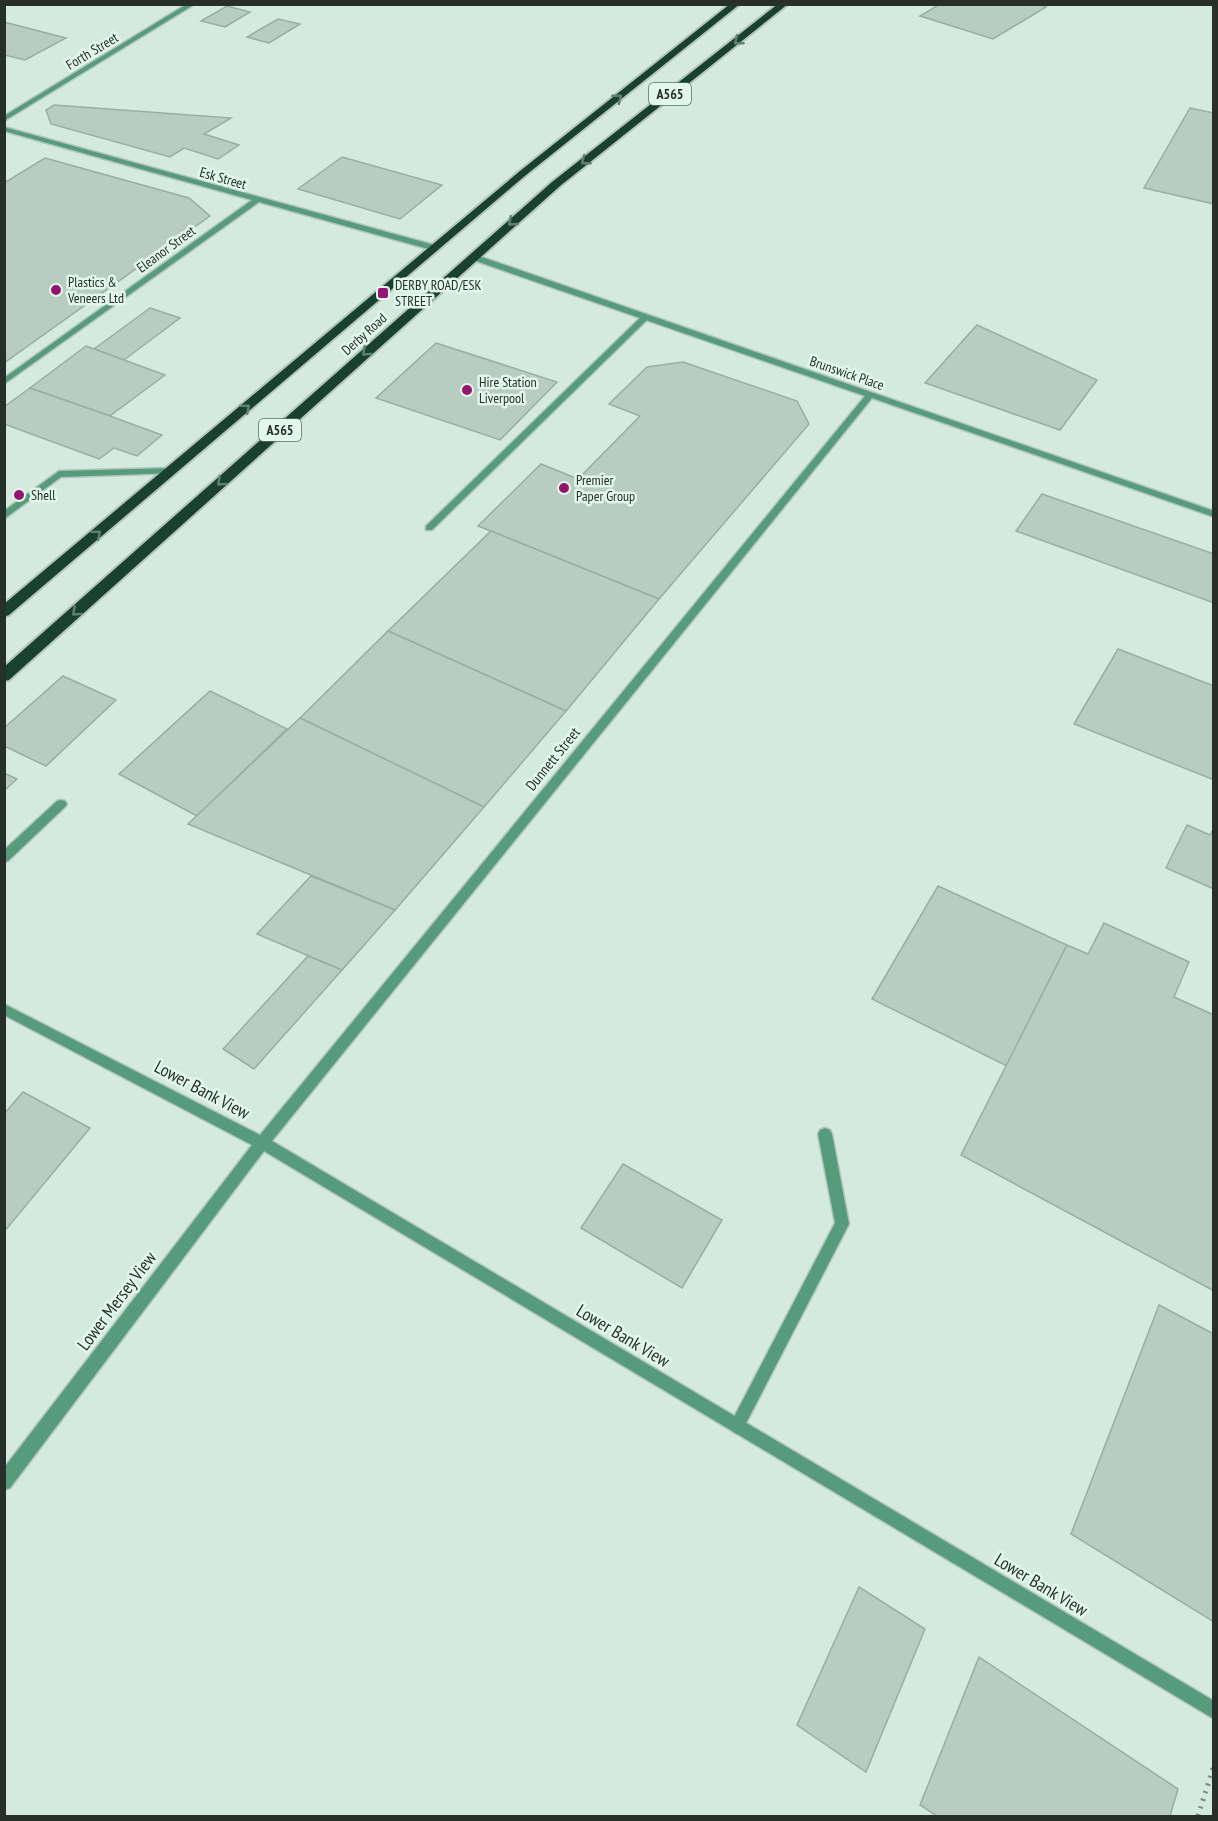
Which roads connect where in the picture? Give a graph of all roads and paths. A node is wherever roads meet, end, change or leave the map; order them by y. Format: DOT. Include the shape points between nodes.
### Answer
graph roads {
  1 [pos="192,4"];
  2 [pos="735,4"];
  3 [pos="784,4"];
  4 [pos="4,119"];
  5 [pos="4,129"];
  6 [pos="256,200"];
  7 [pos="435,248"];
  8 [pos="473,256"];
  9 [pos="646,316"];
  10 [pos="4,382"];
  11 [pos="870,395"];
  12 [pos="172,471"];
  13 [pos="1214,514"];
  14 [pos="4,516"];
  15 [pos="429,528"];
  16 [pos="8,604"];
  17 [pos="4,676"];
  18 [pos="61,804"];
  19 [pos="4,858"];
  20 [pos="4,1009"];
  21 [pos="825,1134"];
  22 [pos="262,1143"];
  23 [pos="737,1426"];
  24 [pos="4,1482"];
  25 [pos="1214,1711"];
  26 [pos="1214,1765"];
  27 [pos="1198,1816"];
  1 -- 4 [label="street, Forth Street"];
  7 -- 2 [label="highway, Derby Road / A565, one-way"];
  3 -- 8 [label="highway, Derby Road / A565, one-way" via="556,184"];
  5 -- 6 [label="street, Esk Street"];
  6 -- 7 [label="street, Esk Street"];
  6 -- 10 [label="street, Eleanor Street"];
  12 -- 7 [label="highway, Derby Road / A565, one-way"];
  8 -- 9 [label="street, Brunswick Place"];
  8 -- 17 [label="highway, Derby Road / A565, one-way"];
  9 -- 11 [label="street, Brunswick Place"];
  9 -- 15 [label="street"];
  11 -- 13 [label="street, Brunswick Place"];
  11 -- 22 [label="street, Dunnett Street"];
  12 -- 14 [label="street" via="59,474"];
  16 -- 12 [label="highway, Derby Road / A565, one-way"];
  18 -- 19 [label="street"];
  20 -- 22 [label="street, Lower Bank View"];
  21 -- 23 [label="street" via="842,1224"];
  22 -- 23 [label="street, Lower Bank View"];
  22 -- 24 [label="street, Lower Mersey View"];
  23 -- 25 [label="street, Lower Bank View"];
  26 -- 27 [label="path"];
}
